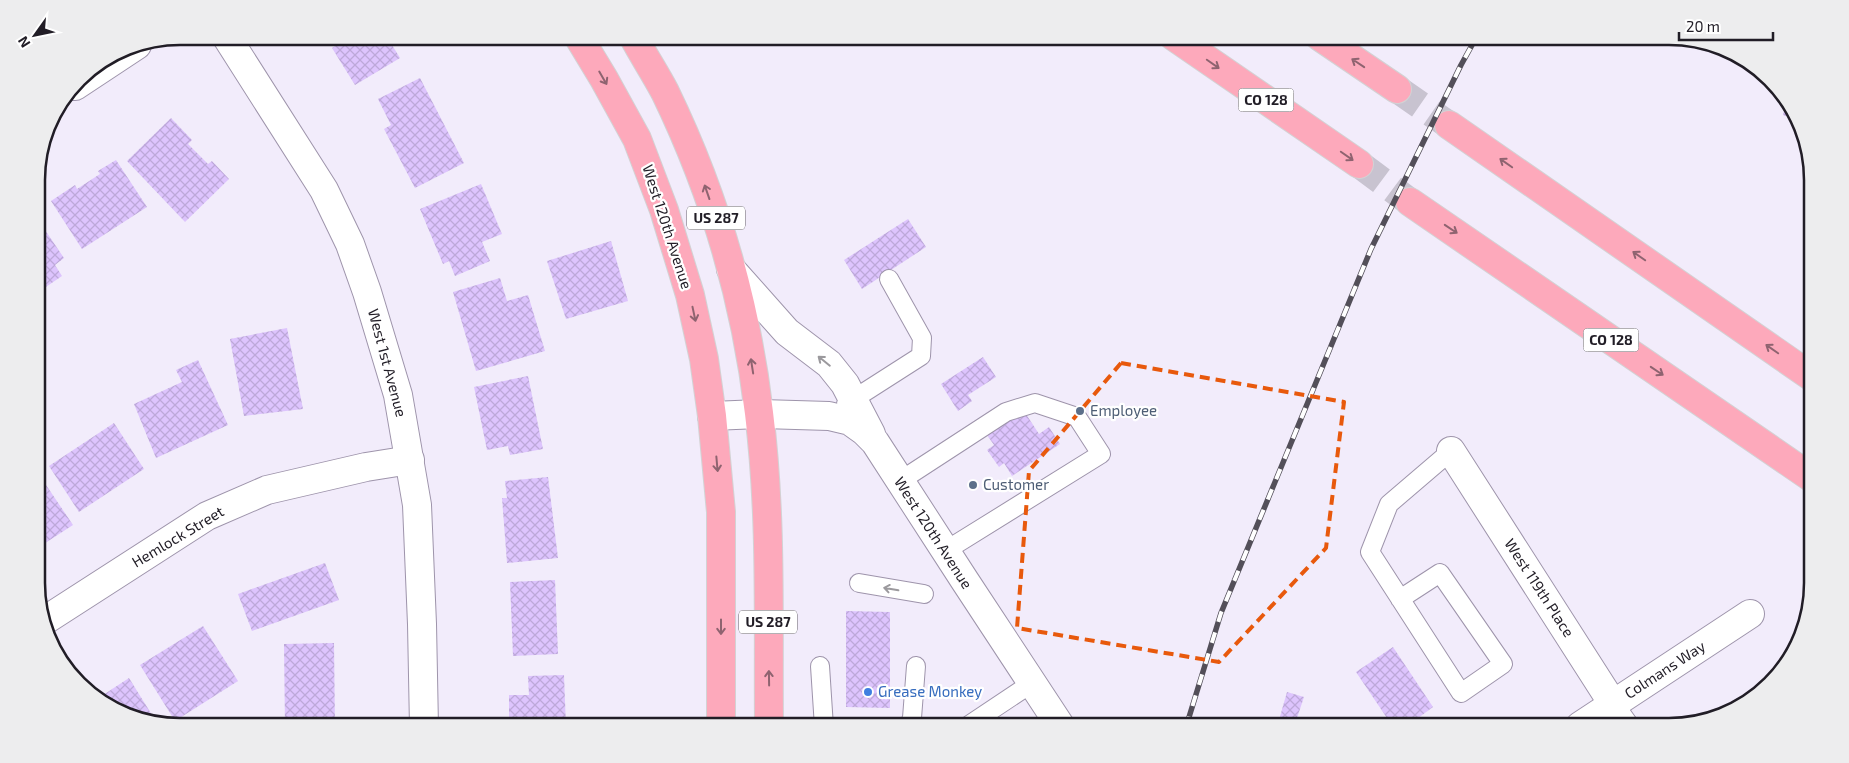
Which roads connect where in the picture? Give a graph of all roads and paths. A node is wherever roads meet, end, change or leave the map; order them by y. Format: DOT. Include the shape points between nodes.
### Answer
graph roads {
  1 [pos="232,45"];
  2 [pos="583,45"];
  3 [pos="637,45"];
  4 [pos="1186,45"];
  5 [pos="1332,45"];
  6 [pos="1397,89"];
  7 [pos="1450,125"];
  8 [pos="1359,164"];
  9 [pos="1410,202"];
  10 [pos="731,269"];
  11 [pos="889,279"];
  12 [pos="1804,371"];
  13 [pos="853,400"];
  14 [pos="759,414"];
  15 [pos="712,416"];
  16 [pos="829,416"];
  17 [pos="876,442"];
  18 [pos="1452,451"];
  19 [pos="410,460"];
  20 [pos="1804,473"];
  21 [pos="900,481"];
  22 [pos="945,551"];
  23 [pos="859,583"];
  24 [pos="924,594"];
  25 [pos="1400,599"];
  26 [pos="1750,614"];
  27 [pos="50,616"];
  28 [pos="820,666"];
  29 [pos="916,666"];
  30 [pos="1032,683"];
  31 [pos="1618,715"];
  32 [pos="424,718"];
  33 [pos="721,718"];
  34 [pos="770,718"];
  35 [pos="823,718"];
  36 [pos="912,718"];
  37 [pos="980,718"];
  38 [pos="1055,718"];
  1 -- 19 [label="street, West 1st Avenue" via="324,190 350,244 398,395"];
  2 -- 15 [label="main road, West 120th Avenue / US 287, one-way" via="637,139 664,210 690,294"];
  10 -- 3 [label="main road, US 287, one-way" via="698,167 664,91"];
  4 -- 8 [label="main road, CO 128, one-way"];
  6 -- 5 [label="main road, one-way"];
  12 -- 7 [label="main road, one-way"];
  9 -- 20 [label="main road, CO 128, one-way"];
  13 -- 10 [label="street, one-way" via="829,364 786,332"];
  14 -- 10 [label="main road, US 287, one-way" via="749,346"];
  11 -- 13 [label="lane" via="922,338 921,356"];
  13 -- 16 [label="lane"];
  13 -- 17 [label="street"];
  14 -- 15 [label="street, West 120th Avenue"];
  14 -- 16 [label="street, West 120th Avenue"];
  34 -- 14 [label="main road, US 287, one-way" via="767,518"];
  15 -- 33 [label="main road, US 287, one-way" via="721,512"];
  16 -- 17 [label="street, West 120th Avenue" via="850,421"];
  17 -- 21 [label="street, West 120th Avenue"];
  18 -- 25 [label="lane" via="1389,504 1370,552"];
  18 -- 31 [label="street, West 119th Place"];
  19 -- 27 [label="street, Hemlock Street" via="267,490 206,516"];
  19 -- 32 [label="street, West 1st Avenue" via="417,505"];
  21 -- 22 [label="street, West 120th Avenue"];
  21 -- 22 [label="lane" via="1006,412 1036,403 1077,417 1096,446 1101,454"];
  22 -- 30 [label="street, West 120th Avenue"];
  24 -- 23 [label="lane, one-way"];
  25 -- 25 [label="lane" via="1461,693 1503,664 1440,573"];
  26 -- 31 [label="street, Colmans Way"];
  28 -- 35 [label="lane"];
  29 -- 36 [label="lane"];
  30 -- 37 [label="lane"];
  30 -- 38 [label="street, West 120th Avenue"];
}
